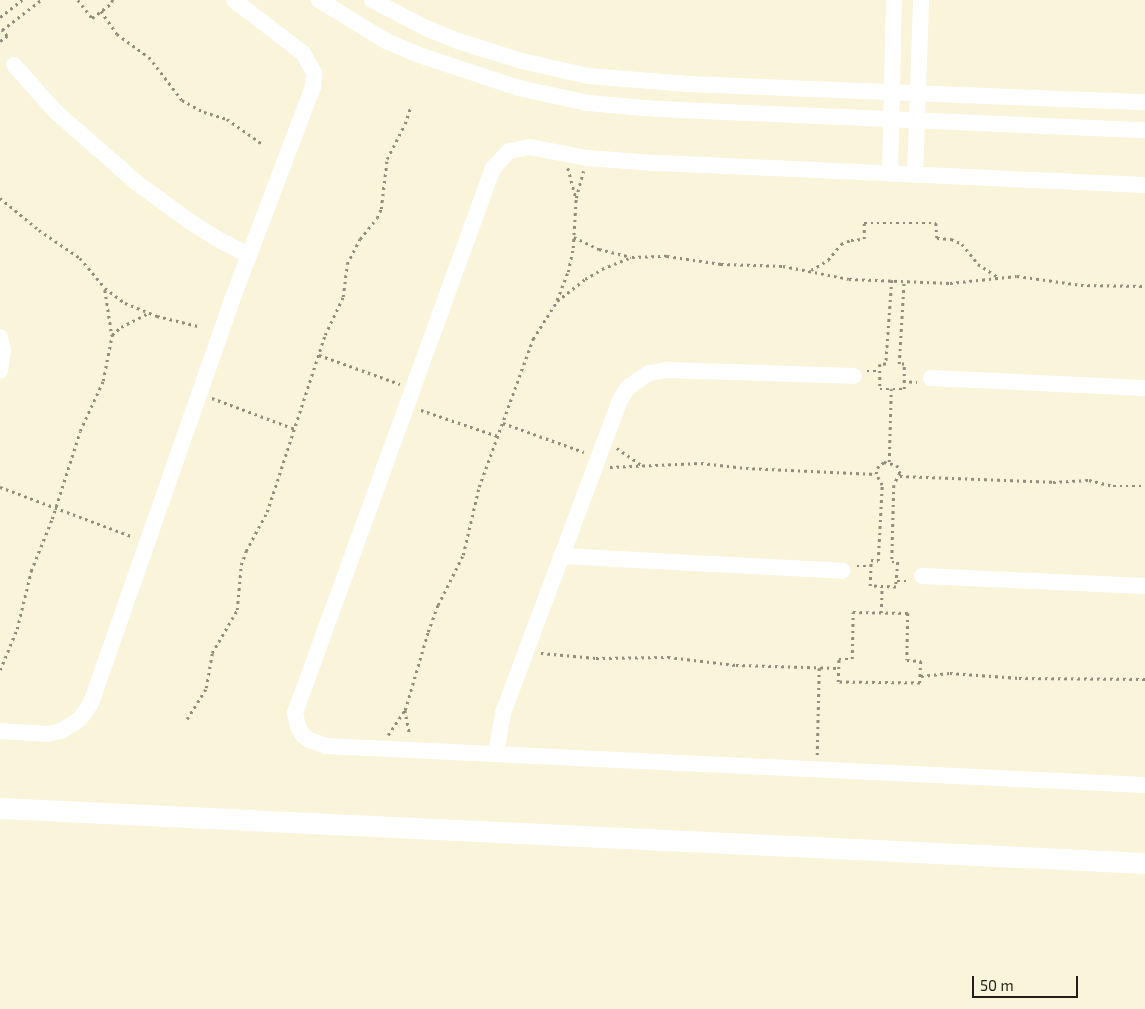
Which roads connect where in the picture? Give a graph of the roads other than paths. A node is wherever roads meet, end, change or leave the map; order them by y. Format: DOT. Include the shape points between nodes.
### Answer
graph roads {
  1 [pos="234,0"];
  2 [pos="319,0"];
  3 [pos="372,0"];
  4 [pos="894,0"];
  5 [pos="921,0"];
  6 [pos="14,65"];
  7 [pos="892,92"];
  8 [pos="918,93"];
  9 [pos="1145,102"];
  10 [pos="891,118"];
  11 [pos="917,120"];
  12 [pos="1145,130"];
  13 [pos="890,174"];
  14 [pos="915,175"];
  15 [pos="1145,185"];
  16 [pos="248,255"];
  17 [pos="0,336"];
  18 [pos="0,371"];
  19 [pos="854,376"];
  20 [pos="931,378"];
  21 [pos="1145,388"];
  22 [pos="561,556"];
  23 [pos="843,571"];
  24 [pos="922,576"];
  25 [pos="1145,586"];
  26 [pos="0,731"];
  27 [pos="496,754"];
  28 [pos="1145,784"];
  29 [pos="0,808"];
  30 [pos="1145,863"];
  1 -- 16 [label="street" via="304,54 312,66 314,80"];
  2 -- 10 [label="street" via="386,41 485,78 554,97 620,107"];
  3 -- 7 [label="street" via="458,41 522,61 588,76 689,84"];
  4 -- 7 [label="street"];
  5 -- 8 [label="street"];
  6 -- 16 [label="street" via="56,112 137,183 207,232"];
  7 -- 8 [label="street"];
  7 -- 10 [label="street"];
  8 -- 9 [label="street"];
  8 -- 11 [label="street"];
  10 -- 11 [label="street"];
  10 -- 13 [label="street"];
  11 -- 12 [label="street"];
  11 -- 14 [label="street"];
  13 -- 14 [label="street"];
  13 -- 27 [label="street" via="654,163 588,158 522,147 509,151 497,161 295,713 298,727 317,744"];
  14 -- 15 [label="street"];
  16 -- 26 [label="street" via="86,712 72,726 48,734"];
  17 -- 18 [label="street" via="3,350"];
  19 -- 22 [label="street" via="658,371 641,377 619,402"];
  20 -- 21 [label="street"];
  22 -- 23 [label="street"];
  22 -- 27 [label="street" via="503,713"];
  24 -- 25 [label="street"];
  27 -- 28 [label="street"];
  29 -- 30 [label="main road"];
}
